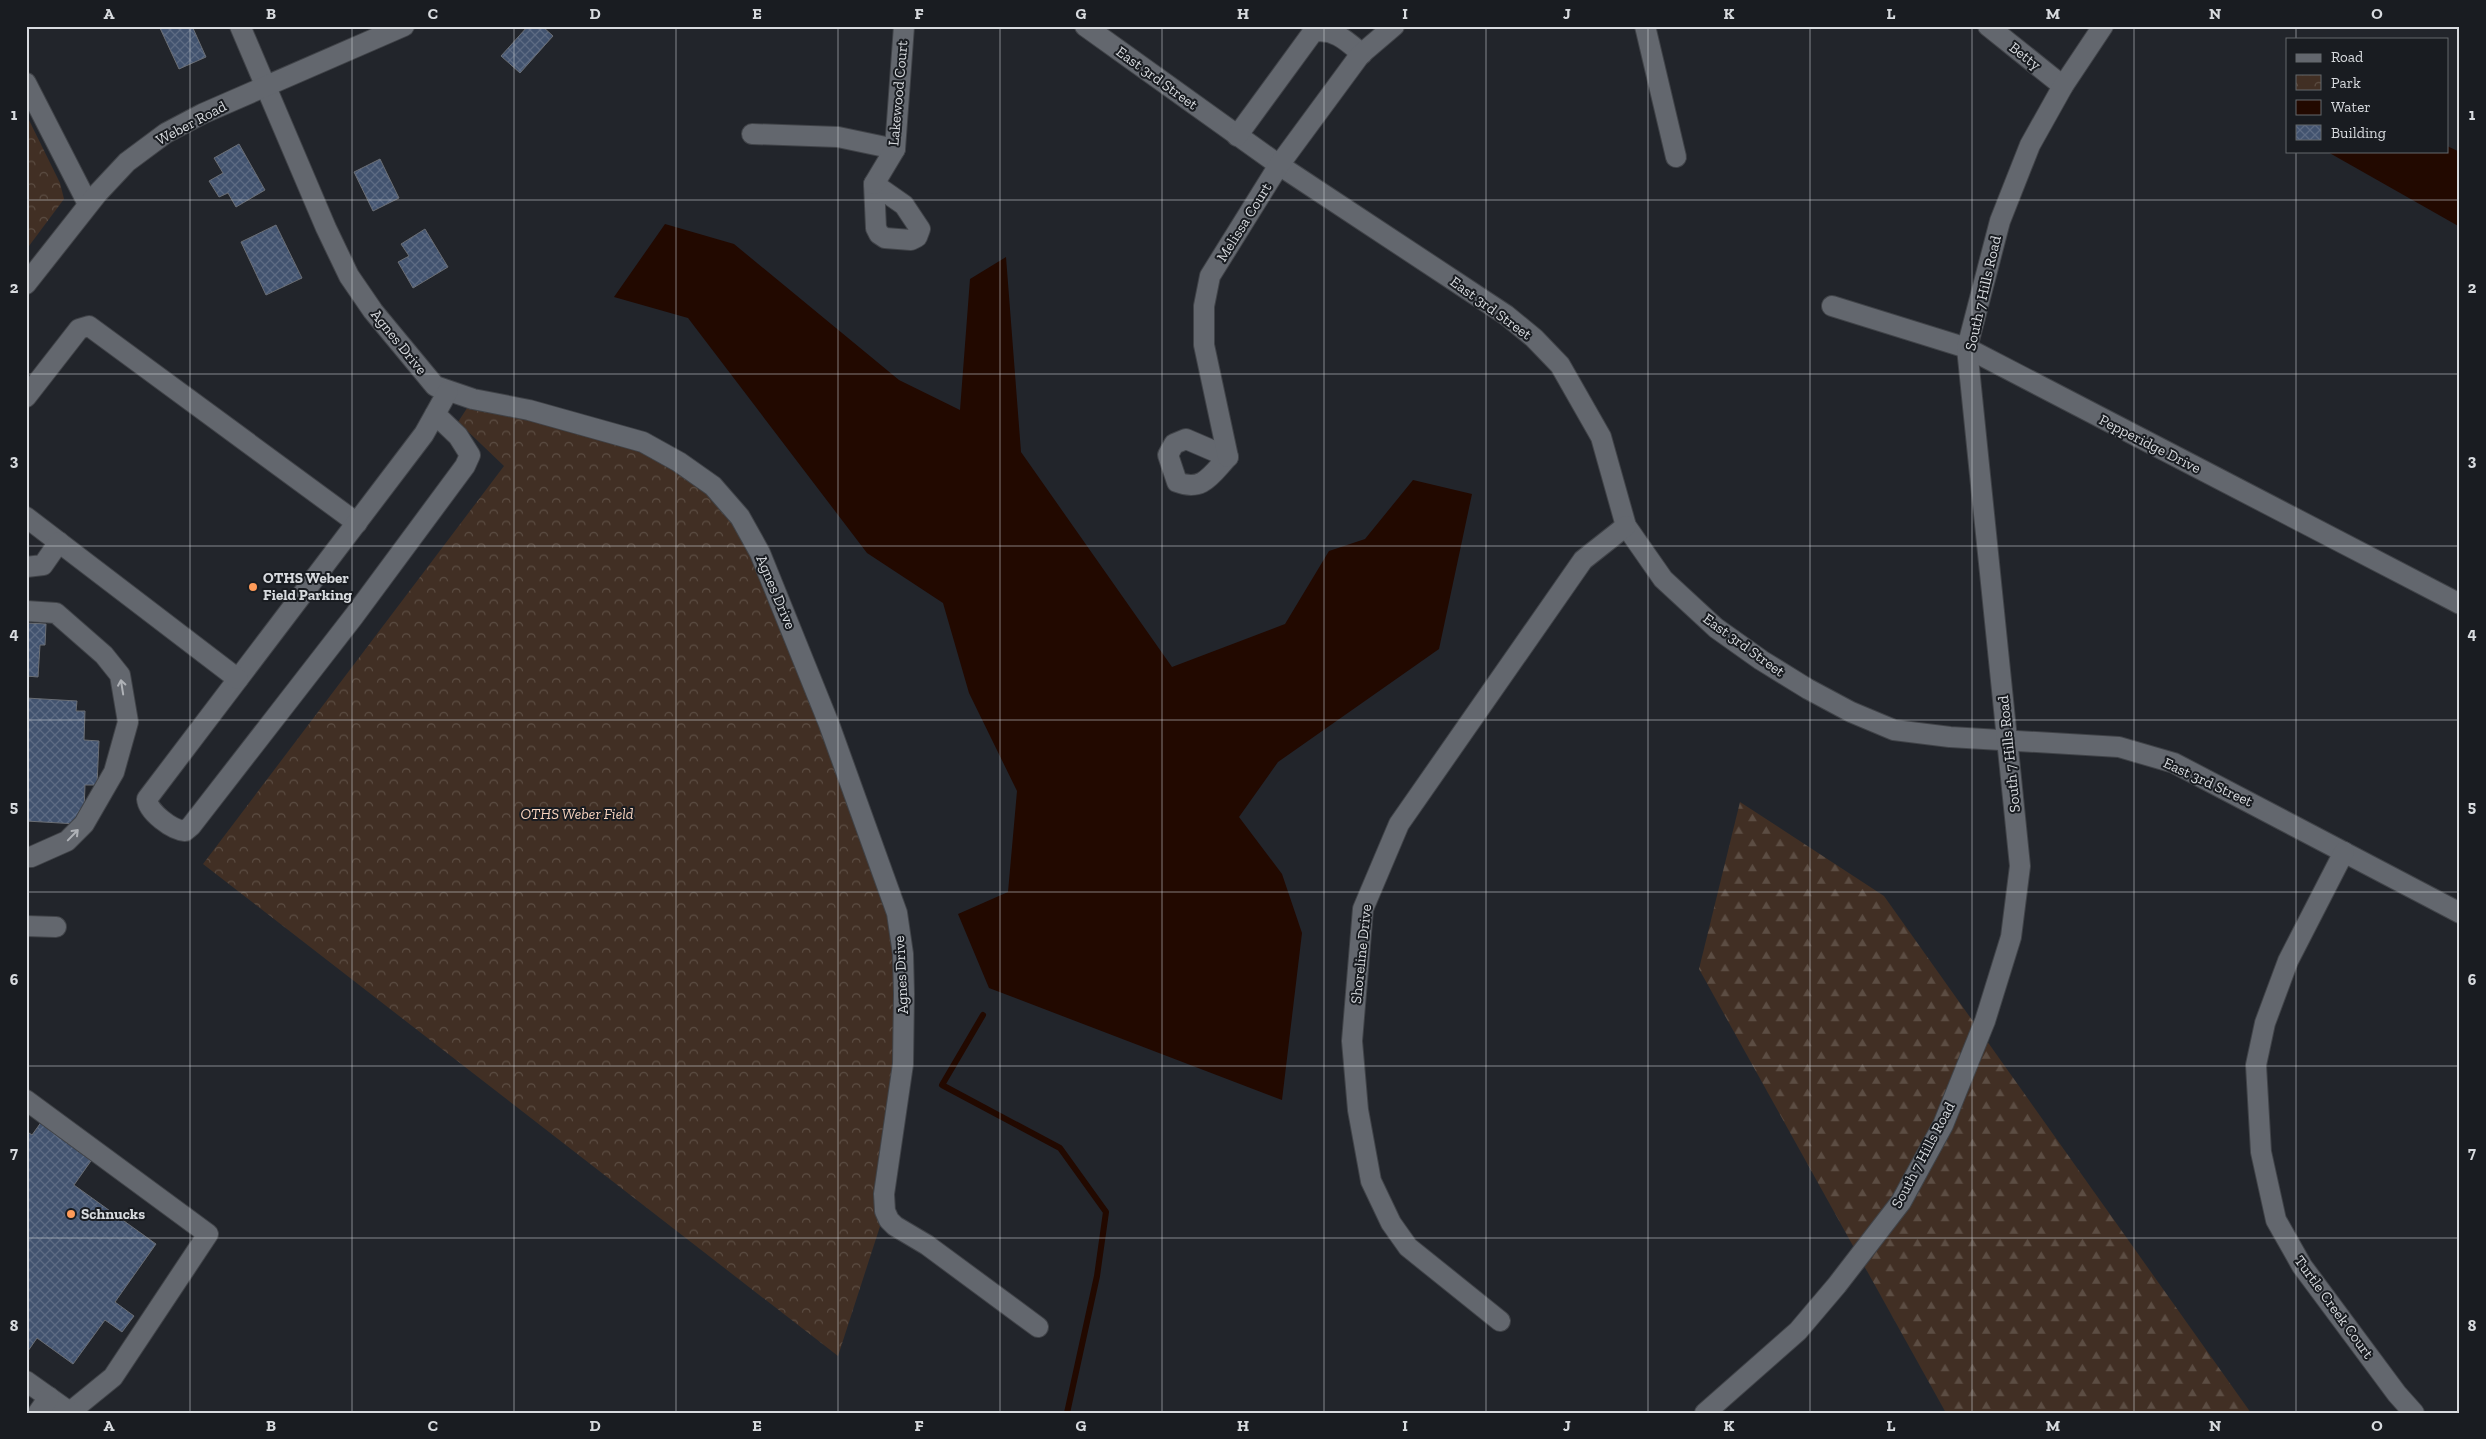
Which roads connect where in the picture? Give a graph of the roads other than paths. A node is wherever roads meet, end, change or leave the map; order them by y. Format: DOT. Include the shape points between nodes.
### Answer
graph roads {
  1 [pos="240,26"];
  2 [pos="404,26"];
  3 [pos="904,26"];
  4 [pos="1085,26"];
  5 [pos="1394,26"];
  6 [pos="1645,26"];
  7 [pos="1988,26"];
  8 [pos="2103,26"];
  9 [pos="1362,54"];
  10 [pos="26,83"];
  11 [pos="265,86"];
  12 [pos="2063,86"];
  13 [pos="752,134"];
  14 [pos="1237,136"];
  15 [pos="895,149"];
  16 [pos="1676,157"];
  17 [pos="1279,166"];
  18 [pos="874,184"];
  19 [pos="88,204"];
  20 [pos="26,284"];
  21 [pos="1832,306"];
  22 [pos="1967,348"];
  23 [pos="448,391"];
  24 [pos="26,397"];
  25 [pos="435,414"];
  26 [pos="1228,457"];
  27 [pos="26,517"];
  28 [pos="357,522"];
  29 [pos="1626,526"];
  30 [pos="59,542"];
  31 [pos="26,567"];
  32 [pos="2460,604"];
  33 [pos="26,611"];
  34 [pos="238,679"];
  35 [pos="2008,739"];
  36 [pos="2344,852"];
  37 [pos="28,857"];
  38 [pos="2460,913"];
  39 [pos="26,926"];
  40 [pos="56,927"];
  41 [pos="26,1100"];
  42 [pos="1500,1321"];
  43 [pos="1038,1327"];
  44 [pos="26,1381"];
  45 [pos="43,1405"];
  46 [pos="70,1412"];
  47 [pos="1705,1413"];
  48 [pos="2414,1413"];
  1 -- 11 [label="street, Agnes Drive"];
  2 -- 11 [label="street, Weber Road"];
  3 -- 15 [label="street, Lakewood Court"];
  4 -- 14 [label="street, East 3rd Street"];
  5 -- 9 [label="street, Melissa Court"];
  6 -- 16 [label="street"];
  7 -- 12 [label="street, Betty"];
  8 -- 12 [label="street, South 7 Hills Road"];
  9 -- 14 [label="street" via="1346,39 1325,30 1313,32"];
  9 -- 17 [label="street, Melissa Court"];
  10 -- 19 [label="street"];
  11 -- 19 [label="street, Weber Road" via="166,133 127,162"];
  11 -- 23 [label="street, Agnes Drive" via="349,276 421,372 435,386"];
  12 -- 22 [label="street, South 7 Hills Road" via="2030,145 2000,221"];
  13 -- 15 [label="street" via="838,137"];
  14 -- 17 [label="street, East 3rd Street"];
  15 -- 18 [label="street, Lakewood Court"];
  17 -- 26 [label="street, Melissa Court" via="1210,276 1204,306 1204,345"];
  17 -- 29 [label="street, East 3rd Street" via="1506,315 1548,352 1560,365 1601,437"];
  19 -- 20 [label="street, Weber Road"];
  21 -- 22 [label="street, Pepperidge Drive"];
  22 -- 32 [label="street, Pepperidge Drive"];
  22 -- 35 [label="street, South 7 Hills Road"];
  23 -- 25 [label="street"];
  23 -- 43 [label="street, Agnes Drive" via="643,442 680,462 713,486 740,517 781,601 897,913 903,954 902,1064 884,1194 885,1211 896,1226"];
  24 -- 28 [label="street" via="79,329 89,326"];
  25 -- 28 [label="street" via="424,434"];
  25 -- 34 [label="street" via="458,436 470,455 465,466 354,616 197,818 185,831 178,830 147,805 147,798"];
  27 -- 30 [label="street"];
  28 -- 34 [label="street"];
  29 -- 35 [label="street, East 3rd Street" via="1663,579 1716,628 1808,689 1894,730 1950,738"];
  29 -- 42 [label="street, Shoreline Drive" via="1583,560 1399,824 1363,909 1352,1041 1358,1110 1371,1181 1390,1223 1408,1247"];
  30 -- 31 [label="street" via="43,565"];
  30 -- 34 [label="street"];
  37 -- 33 [label="street, one-way" via="67,841 84,824 114,772 128,722 120,675 104,655 56,613"];
  35 -- 36 [label="street, East 3rd Street" via="2119,747 2174,763"];
  35 -- 47 [label="street, South 7 Hills Road" via="2020,866 2011,937 1985,1021 1943,1125 1901,1202 1837,1285 1798,1331"];
  36 -- 38 [label="street, East 3rd Street"];
  36 -- 48 [label="street, Turtle Creek Court" via="2288,961 2265,1023 2256,1065 2261,1152 2276,1220 2302,1266"];
  39 -- 40 [label="street"];
  41 -- 46 [label="street" via="208,1234 113,1377"];
  44 -- 45 [label="street"];
  45 -- 46 [label="street"];
}
